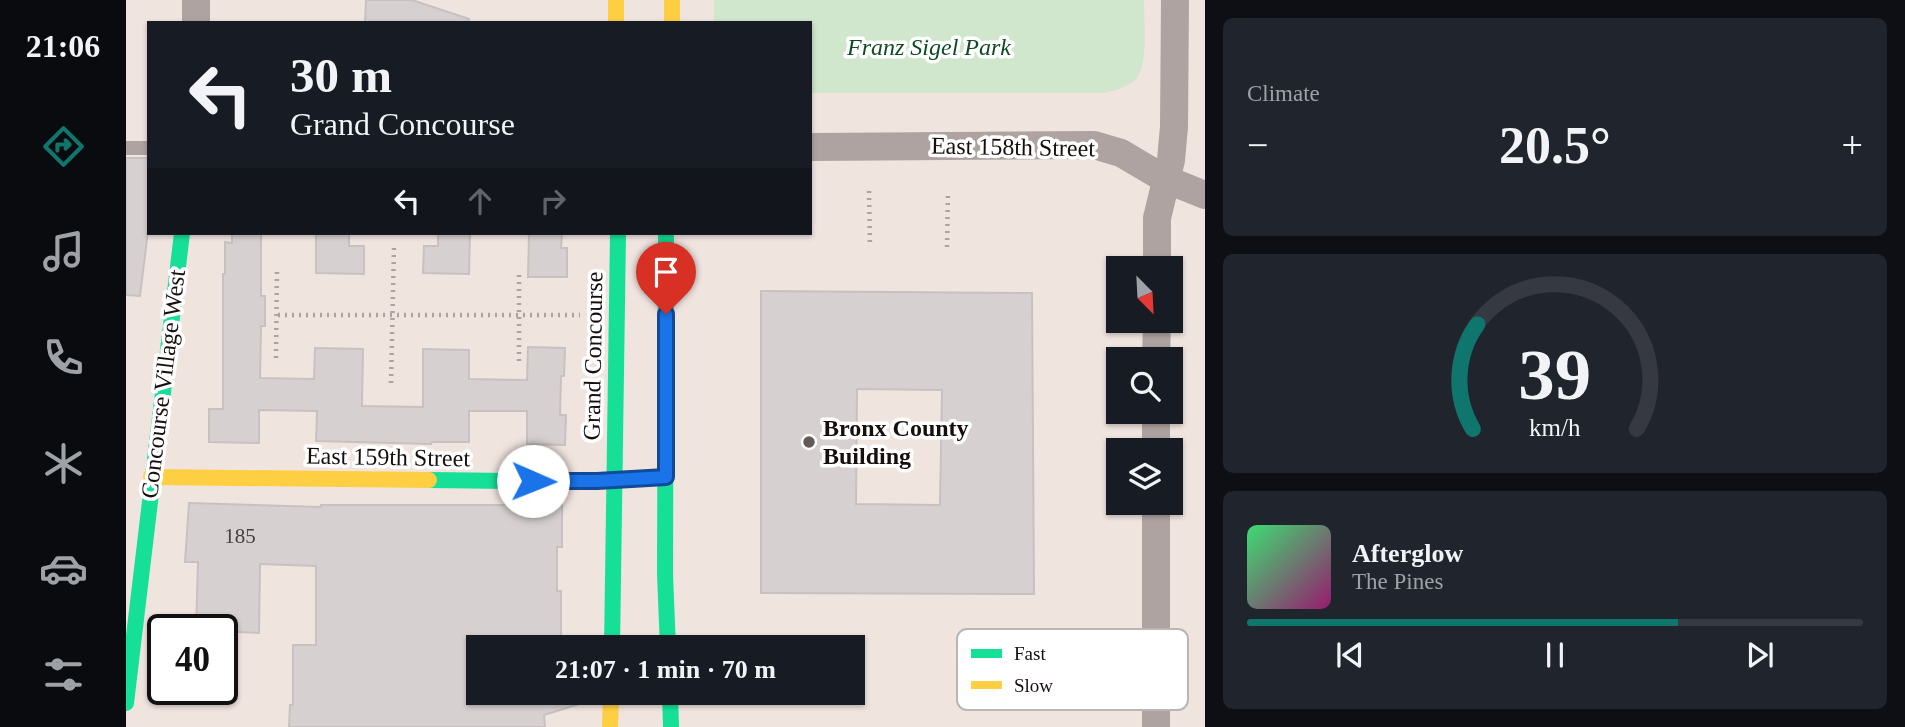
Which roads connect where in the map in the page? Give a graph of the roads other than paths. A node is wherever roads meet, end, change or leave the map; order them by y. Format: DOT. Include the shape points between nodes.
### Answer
graph roads {
  1 [pos="196,0"];
  2 [pos="616,0"];
  3 [pos="672,0"];
  4 [pos="1175,0"];
  5 [pos="196,21"];
  6 [pos="616,21"];
  7 [pos="672,21"];
  8 [pos="812,147"];
  9 [pos="126,148"];
  10 [pos="147,148"];
  11 [pos="1165,179"];
  12 [pos="1205,195"];
  13 [pos="182,235"];
  14 [pos="618,235"];
  15 [pos="666,235"];
  16 [pos="1157,256"];
  17 [pos="151,477"];
  18 [pos="666,477"];
  19 [pos="614,481"];
  20 [pos="1156,515"];
  21 [pos="1156,629"];
  22 [pos="612,635"];
  23 [pos="668,635"];
  24 [pos="126,703"];
  25 [pos="611,705"];
  26 [pos="670,705"];
  27 [pos="610,727"];
  28 [pos="671,727"];
  1 -- 5 [label="street"];
  2 -- 6 [label="street"];
  3 -- 7 [label="street"];
  4 -- 11 [label="street" via="1174,127"];
  8 -- 11 [label="street, East 158th Street" via="1094,145 1121,153"];
  9 -- 10 [label="lane"];
  11 -- 12 [label="street, East 158th Street"];
  11 -- 16 [label="street" via="1157,218"];
  13 -- 17 [label="street, Concourse Village West"];
  14 -- 19 [label="street, Grand Concourse"];
  15 -- 18 [label="street"];
  17 -- 19 [label="street, East 159th Street"];
  17 -- 24 [label="street, Concourse Village West"];
  18 -- 19 [label="street, East 159th Street"];
  18 -- 23 [label="street"];
  19 -- 22 [label="street, Grand Concourse"];
  20 -- 21 [label="street"];
  25 -- 27 [label="street"];
  26 -- 28 [label="street"];
}
